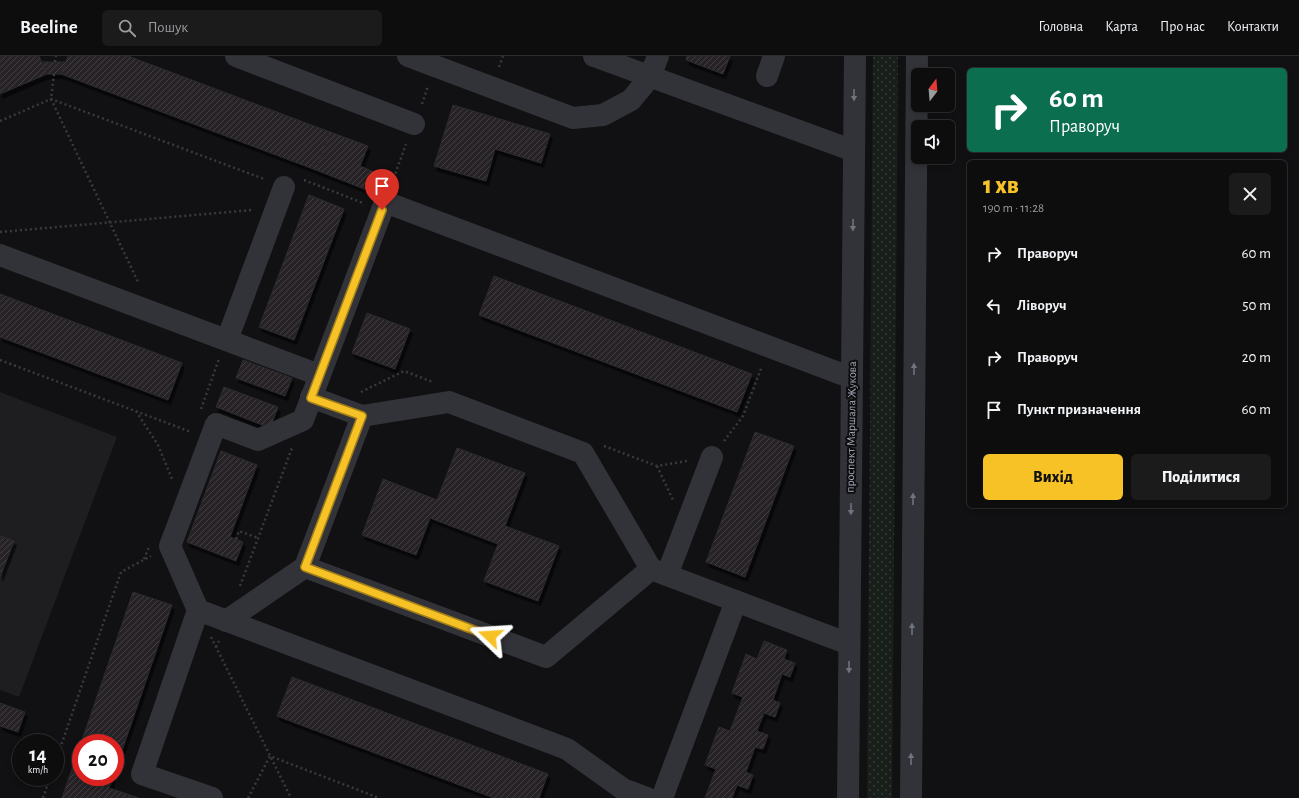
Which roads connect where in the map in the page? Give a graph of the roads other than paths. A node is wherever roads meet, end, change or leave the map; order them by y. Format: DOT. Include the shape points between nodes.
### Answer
graph roads {
  1 [pos="236,56"];
  2 [pos="408,56"];
  3 [pos="594,56"];
  4 [pos="658,56"];
  5 [pos="854,56"];
  6 [pos="917,56"];
  7 [pos="650,77"];
  8 [pos="414,124"];
  9 [pos="854,151"];
  10 [pos="294,184"];
  11 [pos="0,255"];
  12 [pos="226,340"];
  13 [pos="319,375"];
  14 [pos="852,378"];
  15 [pos="311,398"];
  16 [pos="362,416"];
  17 [pos="712,457"];
  18 [pos="305,567"];
  19 [pos="659,572"];
  20 [pos="736,601"];
  21 [pos="198,610"];
  22 [pos="226,621"];
  23 [pos="849,644"];
  24 [pos="622,794"];
  25 [pos="212,798"];
  26 [pos="647,798"];
  27 [pos="662,798"];
  28 [pos="848,798"];
  29 [pos="911,798"];
  1 -- 8 [label="street"];
  2 -- 7 [label="street" via="573,118 603,115 617,108 631,100"];
  3 -- 7 [label="street"];
  4 -- 7 [label="street"];
  5 -- 9 [label="street, проспект Маршала Жукова, one-way"];
  29 -- 6 [label="street, one-way"];
  7 -- 9 [label="street"];
  9 -- 14 [label="street, проспект Маршала Жукова, one-way"];
  10 -- 12 [label="street" via="277,207"];
  11 -- 12 [label="street"];
  12 -- 13 [label="street"];
  13 -- 14 [label="street" via="385,202"];
  13 -- 15 [label="street"];
  14 -- 23 [label="street, проспект Маршала Жукова, one-way"];
  15 -- 16 [label="street"];
  15 -- 21 [label="street" via="302,420 258,440 216,424 170,546"];
  16 -- 18 [label="street"];
  16 -- 19 [label="street" via="449,402 583,453"];
  17 -- 19 [label="street" via="685,528"];
  18 -- 19 [label="street" via="546,658"];
  18 -- 22 [label="street"];
  19 -- 20 [label="street"];
  20 -- 23 [label="street"];
  20 -- 27 [label="street"];
  21 -- 22 [label="street"];
  21 -- 25 [label="street" via="142,774"];
  22 -- 24 [label="street" via="566,749"];
  23 -- 28 [label="street, проспект Маршала Жукова, one-way"];
  24 -- 26 [label="street"];
}
